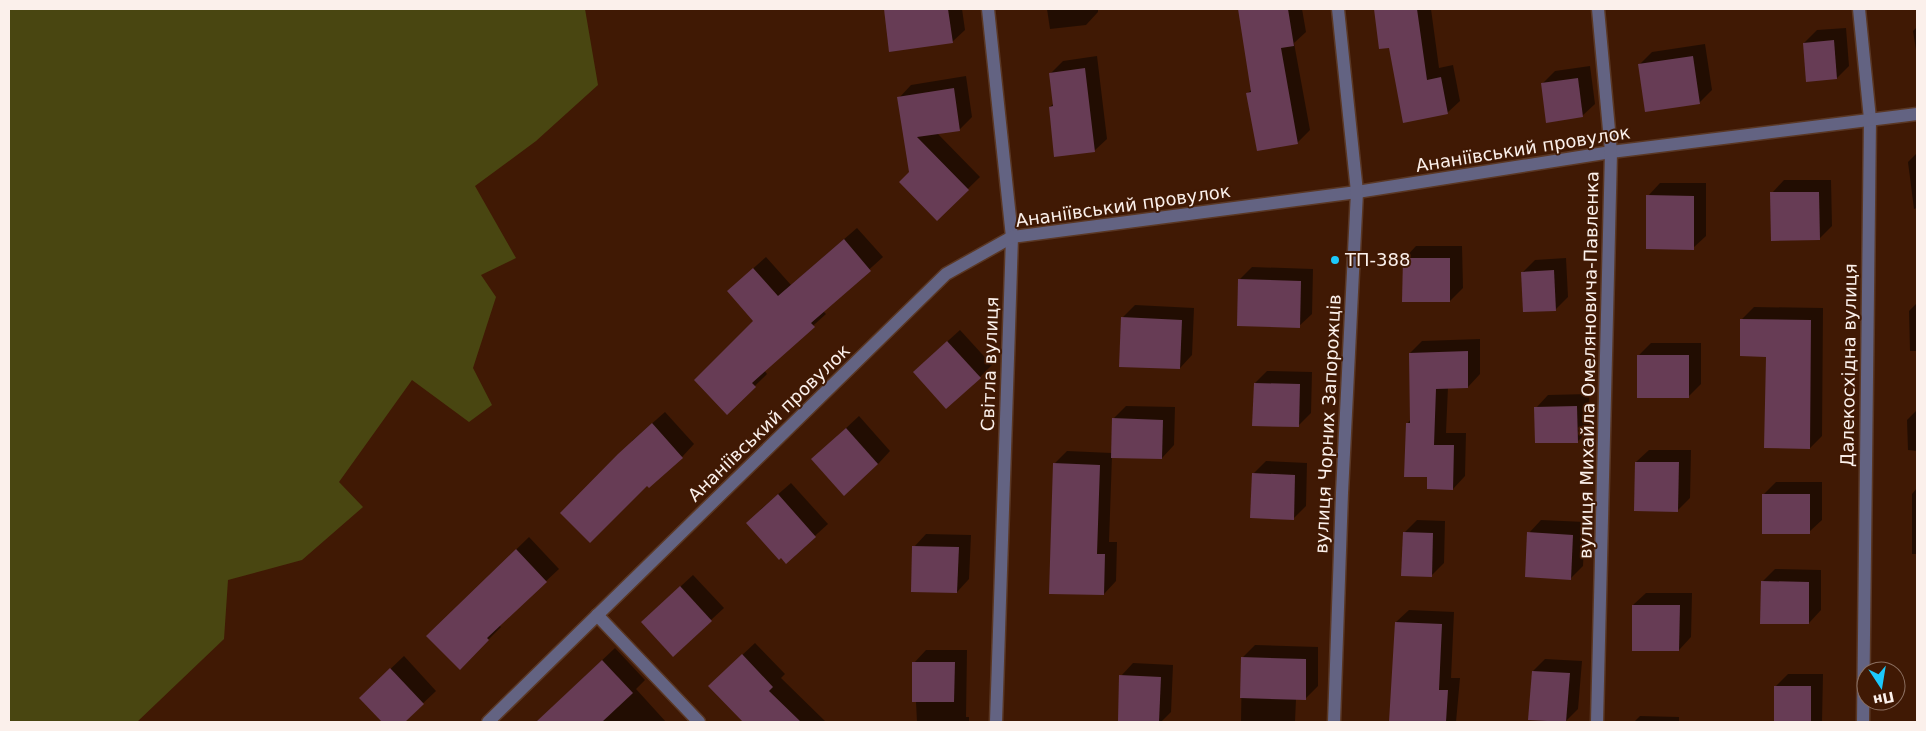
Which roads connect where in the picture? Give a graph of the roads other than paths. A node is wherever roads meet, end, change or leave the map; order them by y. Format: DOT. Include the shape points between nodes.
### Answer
graph roads {
  1 [pos="988,9"];
  2 [pos="1338,9"];
  3 [pos="1598,9"];
  4 [pos="1859,9"];
  5 [pos="1917,114"];
  6 [pos="1870,119"];
  7 [pos="1611,152"];
  8 [pos="1357,192"];
  9 [pos="1012,237"];
  10 [pos="597,615"];
  11 [pos="488,722"];
  12 [pos="699,722"];
  13 [pos="996,722"];
  14 [pos="1334,722"];
  15 [pos="1597,722"];
  16 [pos="1863,722"];
  1 -- 9 [label="street, Світла вулиця"];
  2 -- 8 [label="street, вулиця Чорних Запорожців"];
  3 -- 7 [label="street, вулиця Михайла Омеляновича-Павленка"];
  4 -- 6 [label="street, Далекосхідна вулиця"];
  5 -- 6 [label="street, Ананіївський провулок"];
  6 -- 7 [label="street, Ананіївський провулок"];
  6 -- 16 [label="street, Далекосхідна вулиця"];
  7 -- 8 [label="street, Ананіївський провулок"];
  7 -- 15 [label="street, вулиця Михайла Омеляновича-Павленка"];
  8 -- 9 [label="street, Ананіївський провулок"];
  8 -- 14 [label="street, вулиця Чорних Запорожців"];
  9 -- 10 [label="street, Ананіївський провулок" via="946,274"];
  9 -- 13 [label="street, Світла вулиця"];
  10 -- 11 [label="street, Ананіївський провулок"];
  10 -- 12 [label="street"];
}
